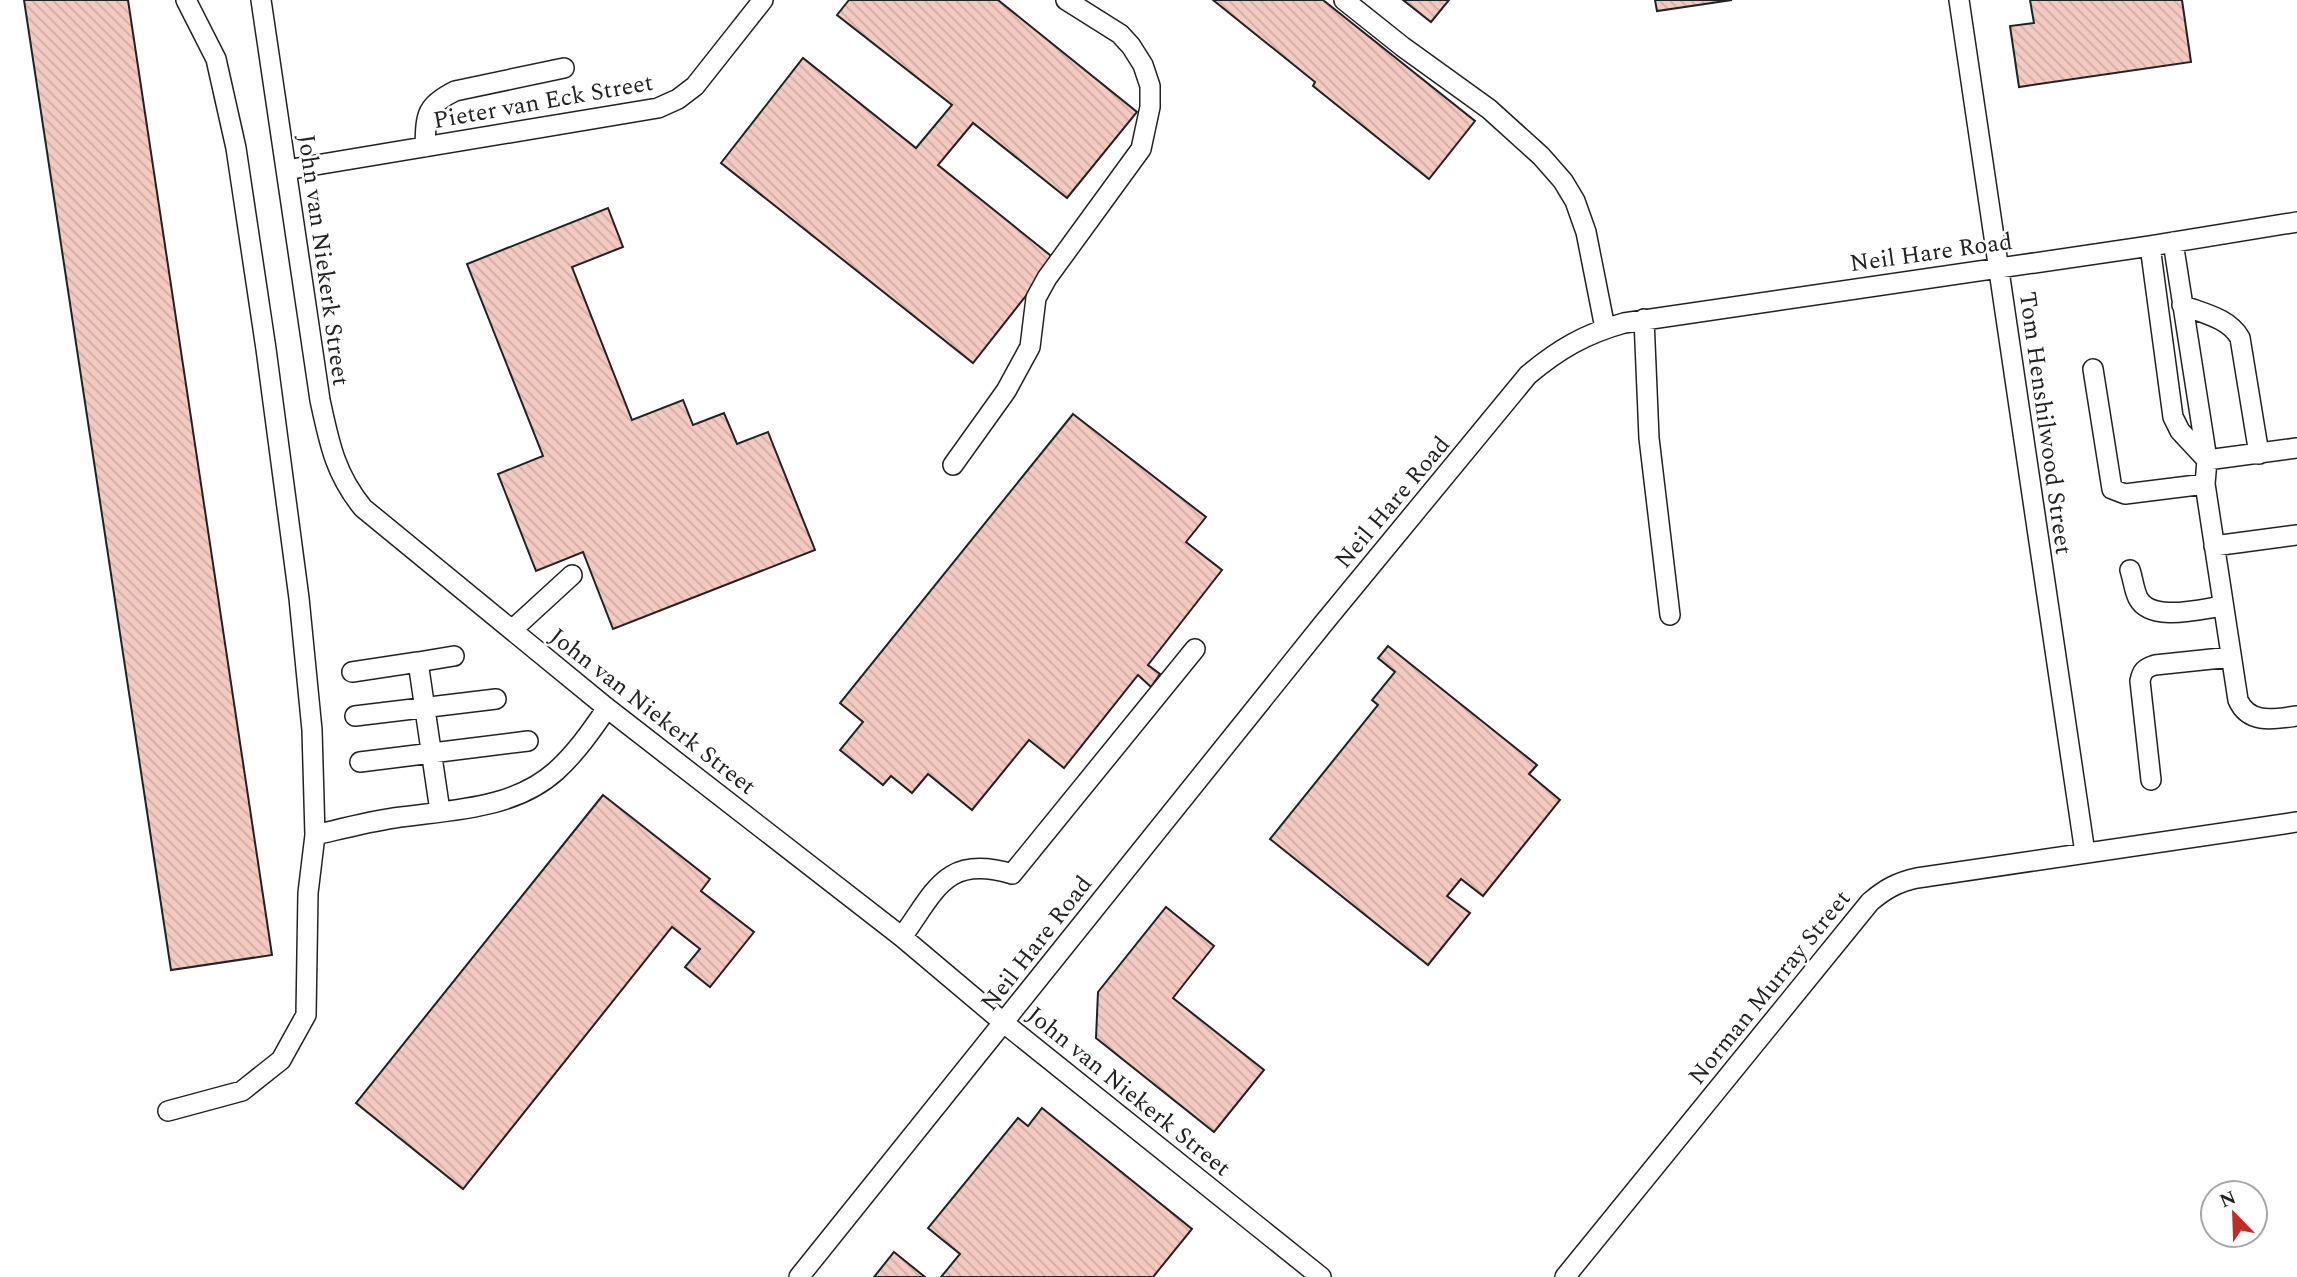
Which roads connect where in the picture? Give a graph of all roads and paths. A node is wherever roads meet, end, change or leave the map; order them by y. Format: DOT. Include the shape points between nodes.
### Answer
graph roads {
  1 [pos="186,0"];
  2 [pos="261,0"];
  3 [pos="763,0"];
  4 [pos="1066,0"];
  5 [pos="1344,0"];
  6 [pos="1959,0"];
  7 [pos="564,68"];
  8 [pos="425,147"];
  9 [pos="286,170"];
  10 [pos="2297,222"];
  11 [pos="2173,242"];
  12 [pos="2150,246"];
  13 [pos="1999,267"];
  14 [pos="2182,305"];
  15 [pos="1644,319"];
  16 [pos="1605,328"];
  17 [pos="2189,336"];
  18 [pos="2162,340"];
  19 [pos="2093,369"];
  20 [pos="2199,405"];
  21 [pos="2172,409"];
  22 [pos="2297,448"];
  23 [pos="2259,454"];
  24 [pos="2207,460"];
  25 [pos="953,465"];
  26 [pos="2205,484"];
  27 [pos="2297,535"];
  28 [pos="2214,546"];
  29 [pos="2130,570"];
  30 [pos="572,575"];
  31 [pos="2223,606"];
  32 [pos="1670,615"];
  33 [pos="512,631"];
  34 [pos="1195,649"];
  35 [pos="454,656"];
  36 [pos="2231,657"];
  37 [pos="418,662"];
  38 [pos="352,672"];
  39 [pos="496,699"];
  40 [pos="426,708"];
  41 [pos="607,708"];
  42 [pos="355,716"];
  43 [pos="2297,716"];
  44 [pos="528,741"];
  45 [pos="433,754"];
  46 [pos="360,762"];
  47 [pos="2151,780"];
  48 [pos="440,811"];
  49 [pos="2297,822"];
  50 [pos="315,835"];
  51 [pos="2085,853"];
  52 [pos="902,937"];
  53 [pos="1004,1023"];
  54 [pos="168,1111"];
  55 [pos="799,1277"];
  56 [pos="1321,1277"];
  57 [pos="1565,1277"];
  1 -- 50 [label="street" via="216,59 236,148 299,598 312,730"];
  2 -- 9 [label="street, John van Niekerk Street"];
  3 -- 8 [label="street, Pieter van Eck Street" via="695,86 658,108"];
  4 -- 25 [label="street" via="1119,33 1143,65 1150,107 1141,149 1047,278 1036,298 1030,347 1006,391"];
  5 -- 16 [label="street" via="1489,109 1563,181 1586,232"];
  6 -- 13 [label="street, Tom Henshilwood Street"];
  7 -- 8 [label="street" via="454,91 438,99 425,119"];
  8 -- 9 [label="street, Pieter van Eck Street"];
  9 -- 33 [label="street, John van Niekerk Street" via="320,400 347,489 363,508"];
  10 -- 11 [label="street, Neil Hare Road"];
  11 -- 12 [label="street, Neil Hare Road"];
  11 -- 14 [label="street"];
  12 -- 13 [label="street, Neil Hare Road"];
  12 -- 18 [label="street"];
  13 -- 15 [label="street, Neil Hare Road"];
  13 -- 51 [label="street, Tom Henshilwood Street"];
  14 -- 17 [label="street"];
  14 -- 23 [label="street" via="2222,321 2240,338"];
  15 -- 16 [label="street, Neil Hare Road"];
  15 -- 32 [label="street" via="1650,438"];
  16 -- 53 [label="street, Neil Hare Road" via="1574,341 1528,376"];
  17 -- 18 [label="street"];
  17 -- 20 [label="street"];
  18 -- 21 [label="street"];
  19 -- 26 [label="street" via="2112,489 2125,494"];
  20 -- 21 [label="street"];
  20 -- 24 [label="street"];
  21 -- 24 [label="street" via="2180,431"];
  22 -- 23 [label="street"];
  23 -- 24 [label="street"];
  24 -- 26 [label="street"];
  26 -- 28 [label="street"];
  27 -- 28 [label="street"];
  28 -- 31 [label="street"];
  29 -- 31 [label="street" via="2138,600 2167,614"];
  30 -- 33 [label="street"];
  31 -- 36 [label="street"];
  33 -- 41 [label="street, John van Niekerk Street"];
  34 -- 52 [label="street" via="1012,874 988,867 962,869 946,878"];
  35 -- 37 [label="street"];
  36 -- 43 [label="street" via="2238,700 2250,716"];
  36 -- 47 [label="street" via="2155,665 2141,673"];
  37 -- 38 [label="street"];
  37 -- 40 [label="street"];
  39 -- 40 [label="street"];
  40 -- 42 [label="street"];
  40 -- 45 [label="street"];
  41 -- 48 [label="street" via="555,772 527,790 493,804"];
  41 -- 52 [label="street, John van Niekerk Street"];
  44 -- 45 [label="street"];
  45 -- 46 [label="street"];
  45 -- 48 [label="street"];
  48 -- 50 [label="street"];
  49 -- 51 [label="street, Norman Murray Street"];
  50 -- 54 [label="street" via="308,893 306,1015 281,1060 242,1091"];
  51 -- 57 [label="street, Norman Murray Street" via="1917,878 1882,891"];
  52 -- 53 [label="street, John van Niekerk Street"];
  53 -- 55 [label="street, Neil Hare Road"];
  53 -- 56 [label="street, John van Niekerk Street"];
}
